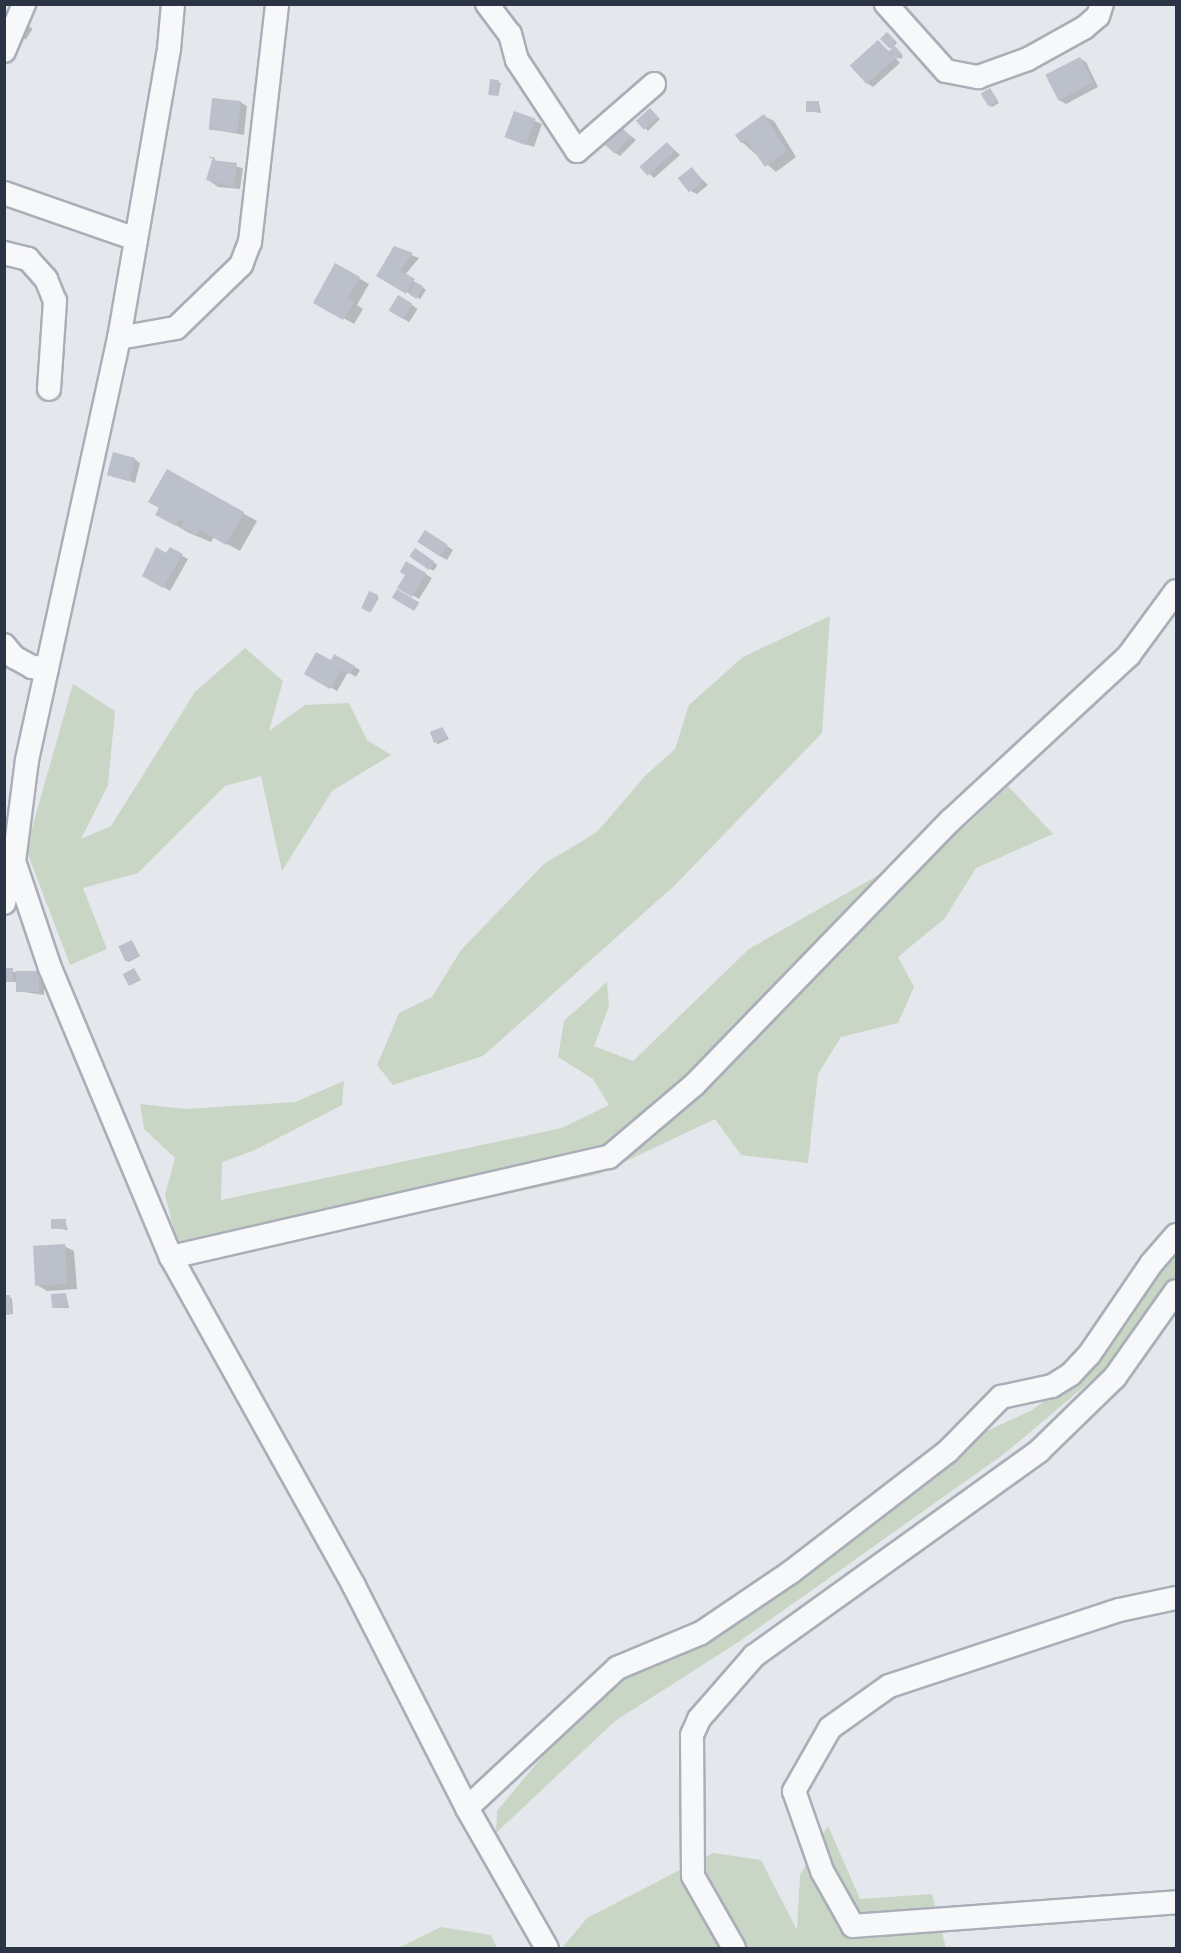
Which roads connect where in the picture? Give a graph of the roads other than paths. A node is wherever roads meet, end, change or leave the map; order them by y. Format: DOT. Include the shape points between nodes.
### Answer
graph roads {
  1 [pos="24,4"];
  2 [pos="173,4"];
  3 [pos="277,4"];
  4 [pos="488,4"];
  5 [pos="886,4"];
  6 [pos="1102,4"];
  7 [pos="4,51"];
  8 [pos="654,84"];
  9 [pos="4,193"];
  10 [pos="136,239"];
  11 [pos="4,253"];
  12 [pos="119,338"];
  13 [pos="49,389"];
  14 [pos="1176,591"];
  15 [pos="4,645"];
  16 [pos="47,668"];
  17 [pos="9,862"];
  18 [pos="4,903"];
  19 [pos="1176,1235"];
  20 [pos="171,1257"];
  21 [pos="1176,1291"];
  22 [pos="1176,1598"];
  23 [pos="467,1808"];
  24 [pos="1176,1902"];
  25 [pos="548,1948"];
  26 [pos="734,1948"];
  1 -- 7 [label="street"];
  2 -- 10 [label="street" via="169,49"];
  3 -- 12 [label="street" via="250,242 241,266 176,328"];
  4 -- 8 [label="street" via="510,34 517,60 577,151"];
  5 -- 6 [label="street" via="946,71 978,77 1028,58 1084,28 1098,16"];
  9 -- 10 [label="street"];
  10 -- 12 [label="street"];
  11 -- 13 [label="street" via="28,259 46,279 55,301"];
  12 -- 16 [label="street"];
  14 -- 20 [label="street" via="1129,655 950,821 694,1085 609,1157"];
  15 -- 16 [label="street" via="14,657 32,667"];
  16 -- 17 [label="street"];
  17 -- 18 [label="street"];
  17 -- 20 [label="street"];
  19 -- 23 [label="street" via="1071,1374 1052,1386 1001,1397 948,1451 790,1572 701,1633 617,1668"];
  20 -- 23 [label="street" via="354,1586"];
  21 -- 26 [label="street" via="1115,1377 1039,1451 754,1656 699,1719 692,1735 693,1876"];
  22 -- 24 [label="street" via="1119,1610 889,1686 830,1728 794,1791 822,1871 853,1926"];
  23 -- 25 [label="street"];
}
